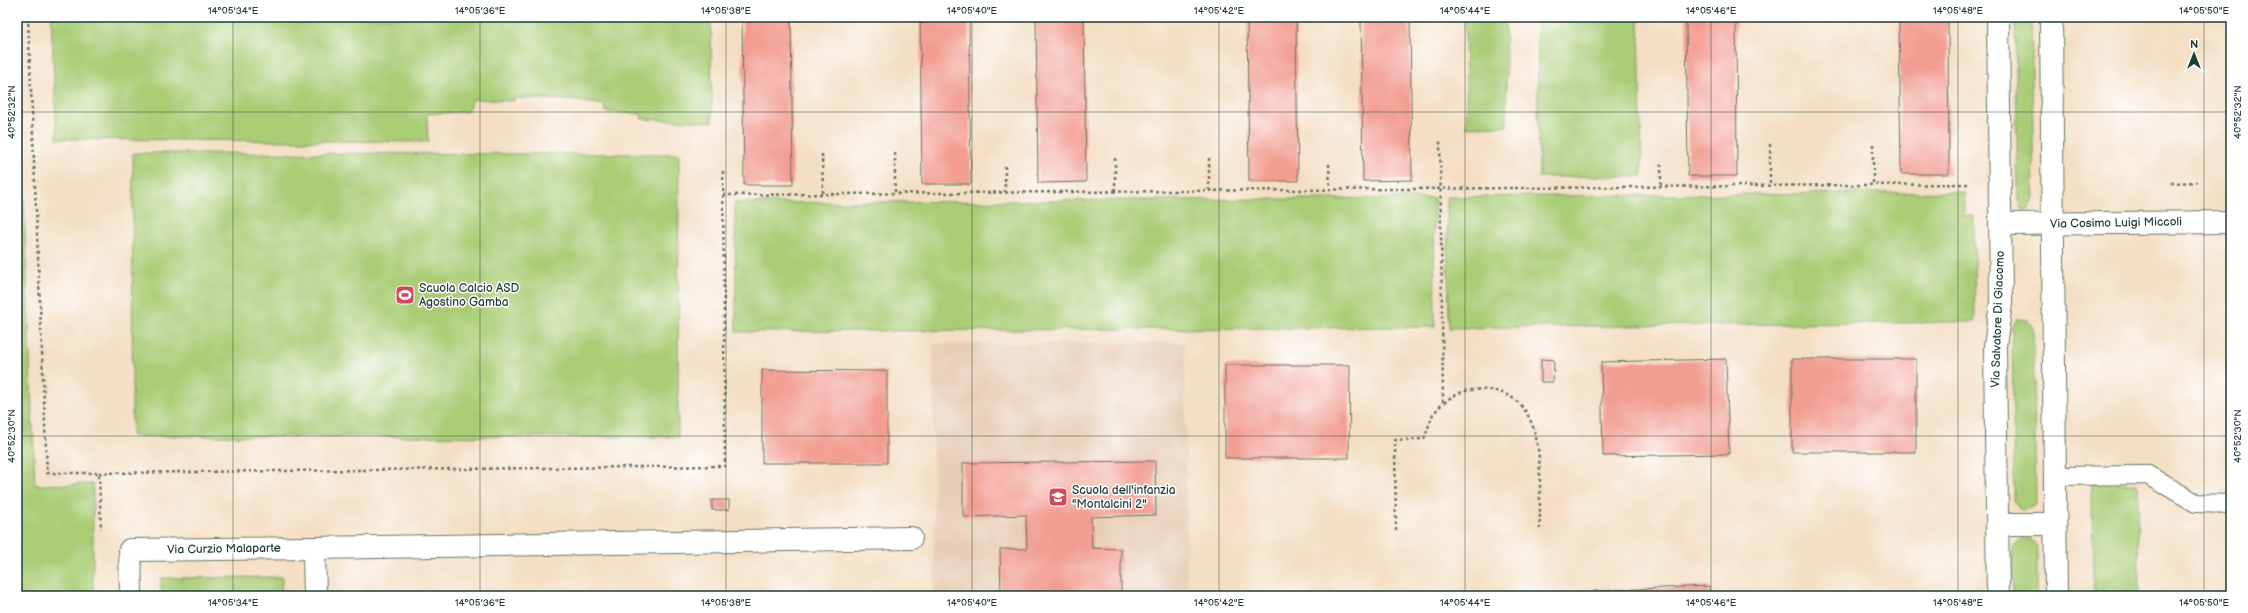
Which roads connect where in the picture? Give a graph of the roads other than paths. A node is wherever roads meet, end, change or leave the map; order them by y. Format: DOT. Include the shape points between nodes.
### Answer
graph roads {
  1 [pos="1998,17"];
  2 [pos="2051,17"];
  3 [pos="2231,222"];
  4 [pos="2000,224"];
  5 [pos="2053,224"];
  6 [pos="2055,476"];
  7 [pos="2231,504"];
  8 [pos="1998,524"];
  9 [pos="2055,524"];
  10 [pos="911,538"];
  11 [pos="314,548"];
  12 [pos="130,596"];
  13 [pos="315,596"];
  14 [pos="1998,596"];
  15 [pos="2056,596"];
  1 -- 4 [label="street, Via Salvatore Di Giacomo"];
  2 -- 5 [label="street"];
  3 -- 5 [label="street, Via Cosimo Luigi Miccoli"];
  4 -- 5 [label="street, Via Cosimo Luigi Miccoli"];
  4 -- 8 [label="street, Via Salvatore Di Giacomo" via="2001,303 1996,346"];
  5 -- 6 [label="street"];
  6 -- 7 [label="lane" via="2148,475 2196,503"];
  6 -- 9 [label="street"];
  8 -- 9 [label="street"];
  8 -- 14 [label="street, Via Salvatore Di Giacomo"];
  9 -- 15 [label="street"];
  10 -- 11 [label="street"];
  11 -- 12 [label="street, Via Curzio Malaparte" via="130,550"];
  11 -- 13 [label="street"];
}
